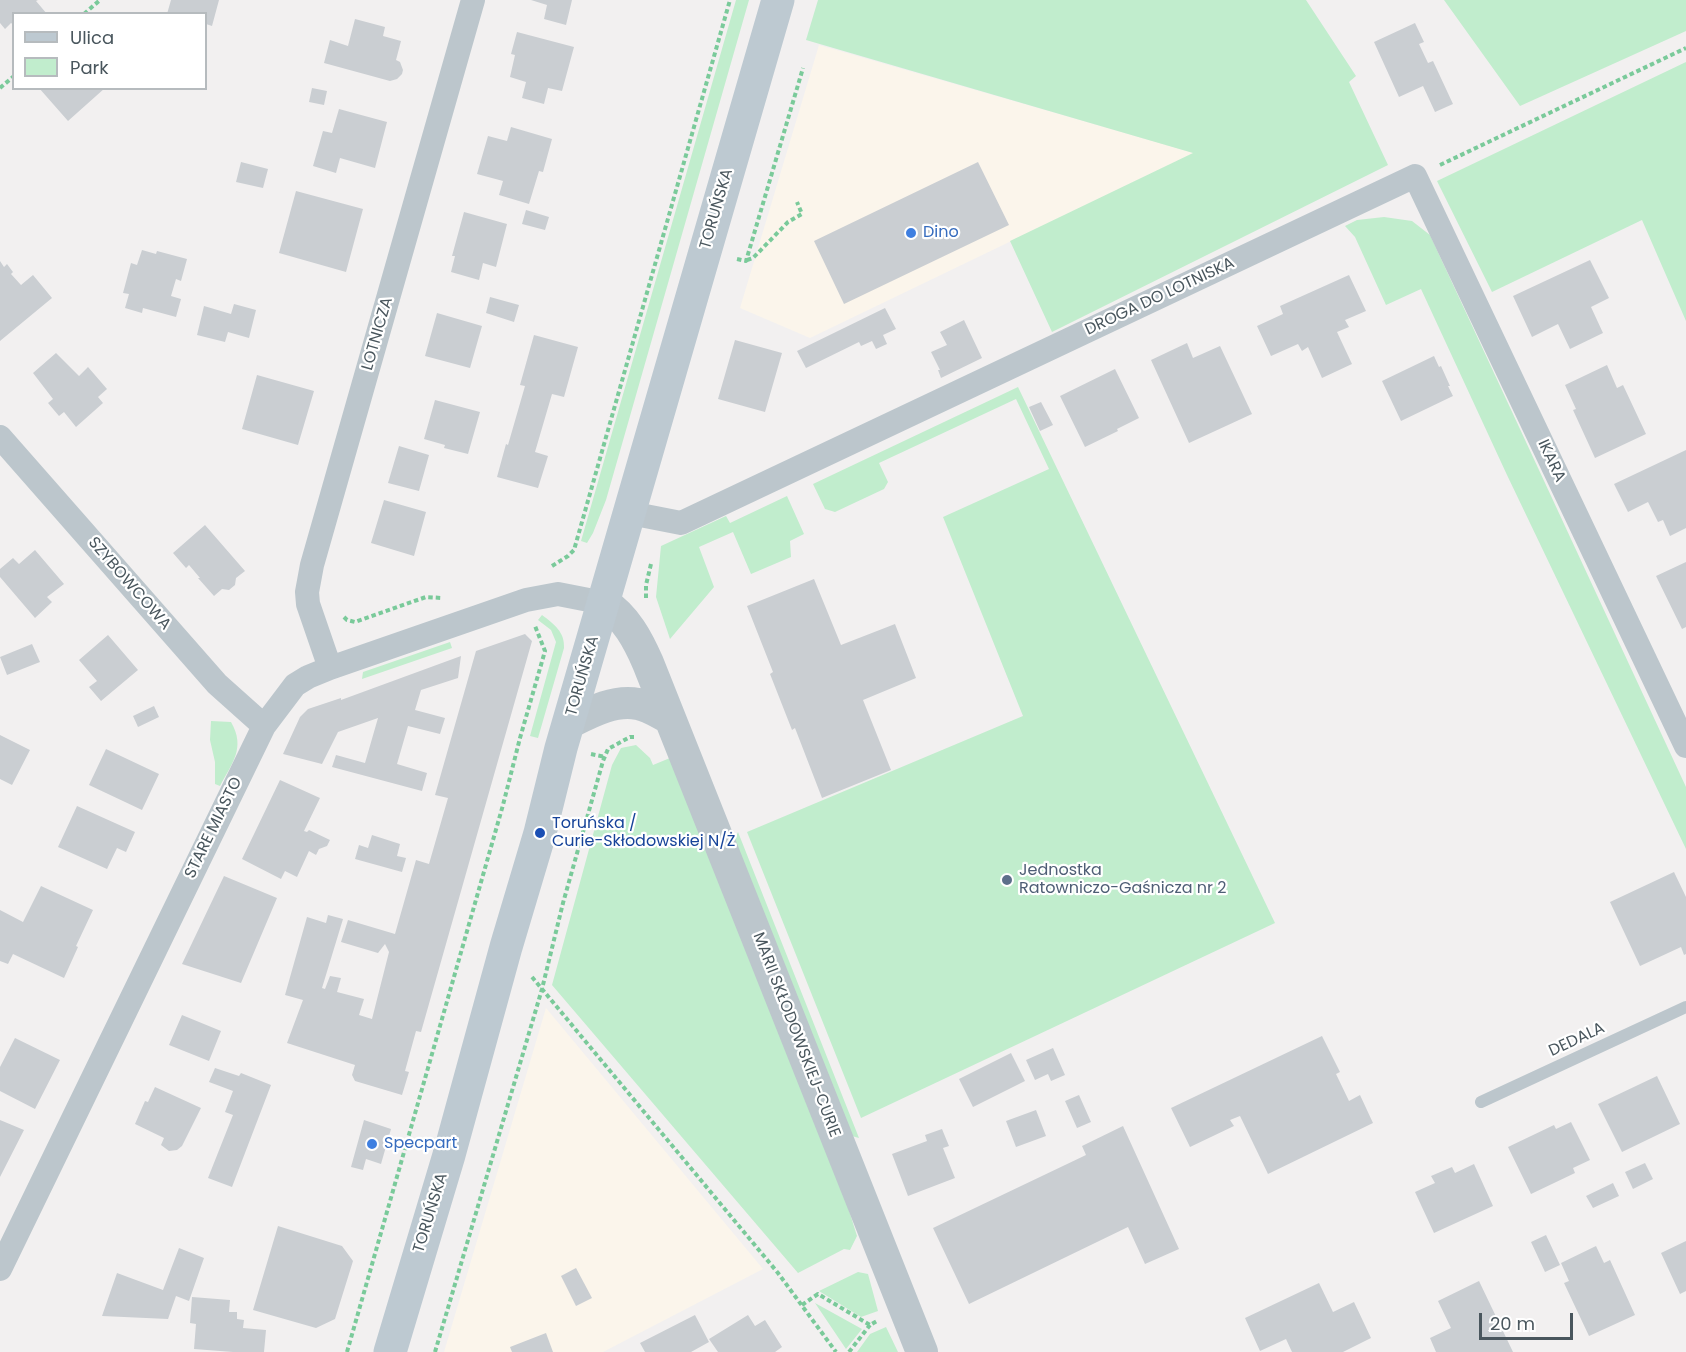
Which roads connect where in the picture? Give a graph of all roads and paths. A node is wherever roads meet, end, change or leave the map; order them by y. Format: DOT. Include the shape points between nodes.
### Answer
graph roads {
  1 [pos="100,0"];
  2 [pos="473,0"];
  3 [pos="730,0"];
  4 [pos="778,0"];
  5 [pos="86,12"];
  6 [pos="1686,48"];
  7 [pos="803,68"];
  8 [pos="12,78"];
  9 [pos="0,88"];
  10 [pos="1415,176"];
  11 [pos="797,202"];
  12 [pos="734,258"];
  13 [pos="746,261"];
  14 [pos="2,444"];
  15 [pos="630,513"];
  16 [pos="546,570"];
  17 [pos="448,598"];
  18 [pos="526,600"];
  19 [pos="604,603"];
  20 [pos="313,621"];
  21 [pos="330,668"];
  22 [pos="669,717"];
  23 [pos="569,723"];
  24 [pos="264,726"];
  25 [pos="1686,746"];
  26 [pos="506,947"];
  27 [pos="542,989"];
  28 [pos="1686,1007"];
  29 [pos="1481,1102"];
  30 [pos="0,1269"];
  31 [pos="870,1325"];
  32 [pos="347,1352"];
  33 [pos="390,1352"];
  34 [pos="435,1352"];
  35 [pos="836,1352"];
  36 [pos="849,1352"];
  37 [pos="921,1352"];
  1 -- 5 [label="path"];
  2 -- 20 [label="street, LOTNICZA" via="312,565 307,592"];
  3 -- 16 [label="path" via="574,550"];
  4 -- 15 [label="main road, TORUŃSKA"];
  6 -- 10 [label="path"];
  7 -- 13 [label="path"];
  8 -- 9 [label="path"];
  10 -- 15 [label="street, DROGA DO LOTNISKA" via="681,523"];
  10 -- 25 [label="street, IKARA"];
  11 -- 13 [label="path" via="802,214"];
  12 -- 13 [label="path"];
  14 -- 24 [label="street, SZYBOWCOWA" via="217,684"];
  15 -- 19 [label="main road, TORUŃSKA"];
  17 -- 20 [label="path" via="426,597 355,622 339,611"];
  18 -- 19 [label="street, STARE MIASTO" via="558,594"];
  18 -- 21 [label="street, STARE MIASTO"];
  18 -- 32 [label="path" via="544,651"];
  19 -- 22 [label="street, MARII SKŁODOWSKIEJ-CURIE" via="619,614 639,645"];
  19 -- 23 [label="main road, TORUŃSKA"];
  20 -- 21 [label="street, LOTNICZA"];
  21 -- 24 [label="street, STARE MIASTO" via="295,685"];
  22 -- 23 [label="street" via="628,703 601,708"];
  22 -- 37 [label="street, MARII SKŁODOWSKIEJ-CURIE"];
  23 -- 26 [label="main road, TORUŃSKA"];
  24 -- 30 [label="street, STARE MIASTO"];
  26 -- 27 [label="path"];
  26 -- 33 [label="main road, TORUŃSKA"];
  27 -- 34 [label="path"];
  27 -- 35 [label="path" via="778,1273"];
  28 -- 29 [label="lane, DEDALA"];
  31 -- 36 [label="path"];
}
